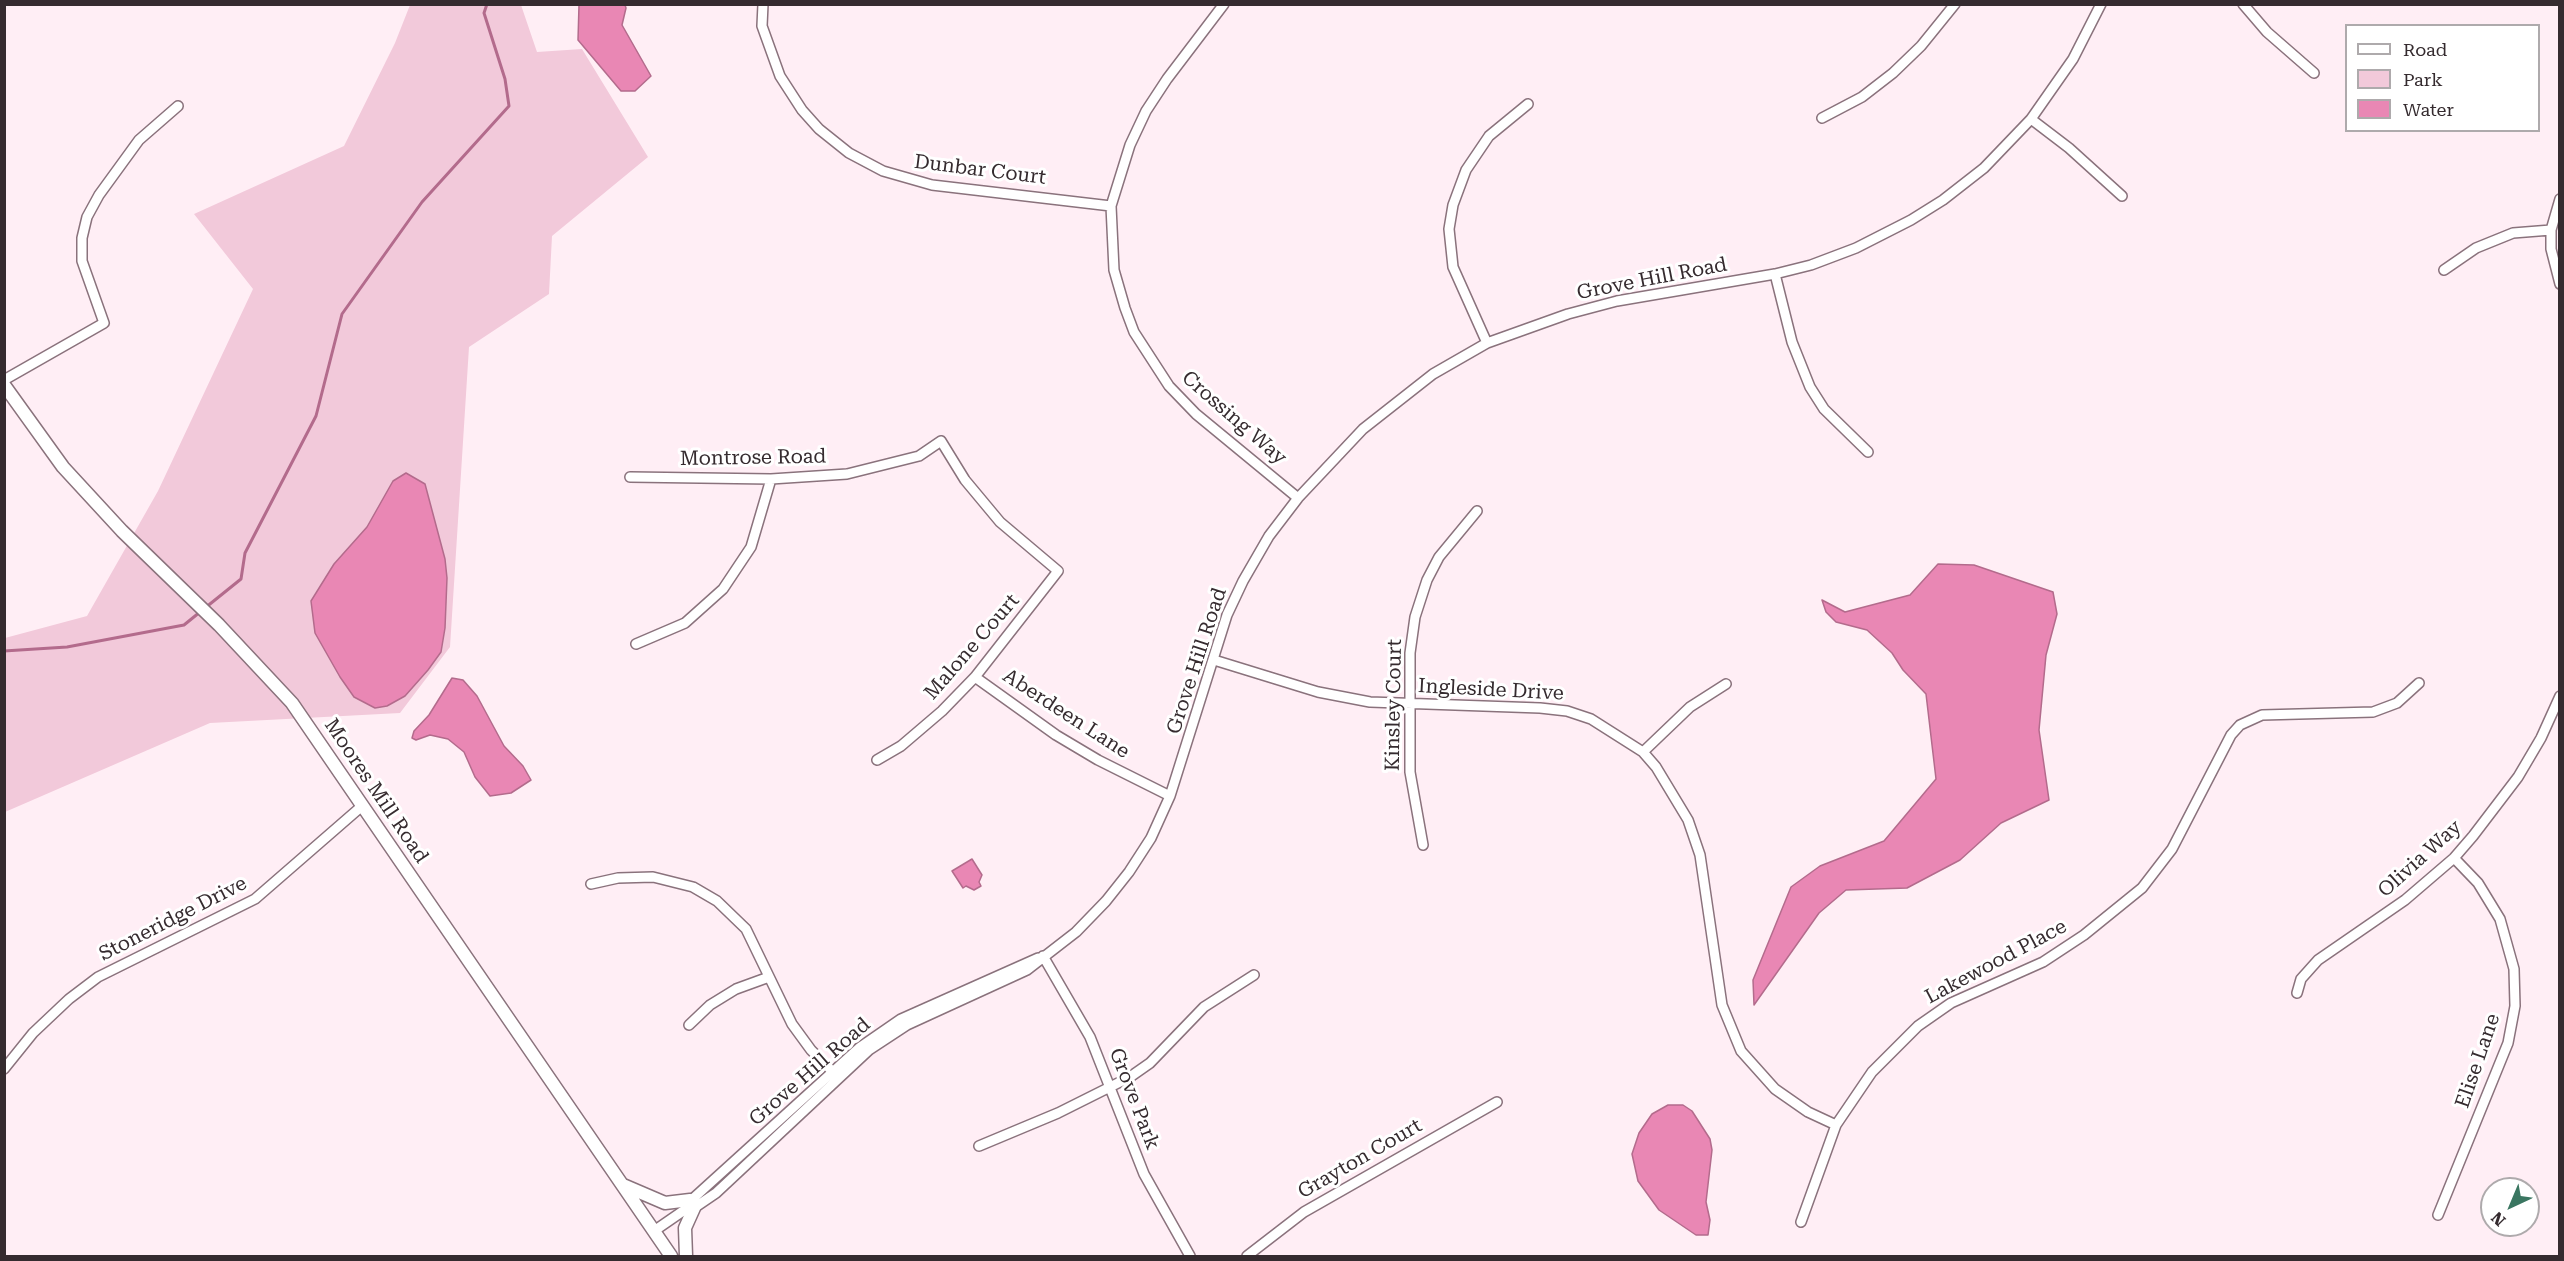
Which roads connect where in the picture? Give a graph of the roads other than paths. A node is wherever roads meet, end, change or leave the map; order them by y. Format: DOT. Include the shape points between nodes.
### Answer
graph roads {
  1 [pos="763,4"];
  2 [pos="1224,4"];
  3 [pos="1955,4"];
  4 [pos="2101,4"];
  5 [pos="2243,4"];
  6 [pos="2314,73"];
  7 [pos="1528,104"];
  8 [pos="178,106"];
  9 [pos="1822,118"];
  10 [pos="2031,119"];
  11 [pos="2122,196"];
  12 [pos="2559,199"];
  13 [pos="1111,206"];
  14 [pos="2551,230"];
  15 [pos="2444,270"];
  16 [pos="1775,274"];
  17 [pos="2559,284"];
  18 [pos="1487,343"];
  19 [pos="4,380"];
  20 [pos="4,385"];
  21 [pos="1868,452"];
  22 [pos="630,477"];
  23 [pos="771,480"];
  24 [pos="1298,498"];
  25 [pos="1477,511"];
  26 [pos="1058,571"];
  27 [pos="636,644"];
  28 [pos="1214,660"];
  29 [pos="975,677"];
  30 [pos="2419,683"];
  31 [pos="1726,684"];
  32 [pos="2559,696"];
  33 [pos="1410,704"];
  34 [pos="1642,752"];
  35 [pos="877,760"];
  36 [pos="1170,796"];
  37 [pos="362,806"];
  38 [pos="1423,845"];
  39 [pos="2454,858"];
  40 [pos="591,884"];
  41 [pos="1043,956"];
  42 [pos="1254,975"];
  43 [pos="769,977"];
  44 [pos="2297,993"];
  45 [pos="689,1025"];
  46 [pos="4,1068"];
  47 [pos="836,1075"];
  48 [pos="1111,1089"];
  49 [pos="1497,1102"];
  50 [pos="1836,1125"];
  51 [pos="980,1146"];
  52 [pos="622,1185"];
  53 [pos="689,1207"];
  54 [pos="2438,1215"];
  55 [pos="1801,1221"];
  56 [pos="654,1231"];
  57 [pos="671,1257"];
  58 [pos="686,1257"];
  59 [pos="1190,1257"];
  60 [pos="1247,1257"];
  1 -- 13 [label="street, Dunbar Court" via="762,26 780,76 819,129 849,153 883,171 932,185"];
  2 -- 13 [label="street, Crossing Way" via="1146,111 1130,145"];
  3 -- 9 [label="street" via="1893,73 1862,97"];
  4 -- 10 [label="street, Grove Hill Road" via="2073,59"];
  5 -- 6 [label="street" via="2267,32"];
  7 -- 18 [label="street" via="1489,136 1466,170 1453,205 1449,229 1453,267"];
  8 -- 19 [label="street" via="139,140 87,217 82,261 104,323"];
  10 -- 11 [label="street"];
  10 -- 16 [label="street, Grove Hill Road" via="1984,168 1911,220 1856,249"];
  12 -- 14 [label="street"];
  13 -- 24 [label="street, Crossing Way" via="1112,255 1125,308 1154,366 1196,414"];
  14 -- 15 [label="street" via="2513,233 2476,248"];
  14 -- 17 [label="street"];
  16 -- 18 [label="street, Grove Hill Road" via="1617,301"];
  16 -- 21 [label="street" via="1792,342 1810,387 1824,409"];
  18 -- 24 [label="street, Grove Hill Road" via="1433,374 1392,405 1345,447"];
  20 -- 37 [label="street, Moores Mill Road" via="63,467 292,703"];
  22 -- 23 [label="street, Montrose Road"];
  23 -- 26 [label="street, Montrose Road" via="847,474 884,466 919,456 941,441 1000,522"];
  23 -- 27 [label="street" via="751,547 727,584 685,623"];
  24 -- 28 [label="street, Grove Hill Road" via="1269,536 1243,581 1227,615"];
  25 -- 33 [label="street, Kinsley Court" via="1446,545 1427,580 1410,654"];
  26 -- 29 [label="street, Malone Court"];
  28 -- 33 [label="street, Ingleside Drive" via="1318,692 1370,702"];
  28 -- 36 [label="street, Grove Hill Road"];
  29 -- 35 [label="street, Malone Court" via="901,746"];
  29 -- 36 [label="street, Aberdeen Lane" via="1081,750"];
  30 -- 50 [label="street, Lakewood Place" via="2397,703 2373,712 2262,715 2240,725 2231,735 2172,849 2142,888 2085,935 2043,962 1951,1003 1918,1026 1872,1072"];
  31 -- 34 [label="street" via="1690,707"];
  32 -- 39 [label="street, Olivia Way" via="2518,777"];
  33 -- 34 [label="street, Ingleside Drive" via="1567,711 1591,719"];
  33 -- 38 [label="street, Kinsley Court" via="1411,788"];
  34 -- 50 [label="street, Ingleside Drive" via="1676,798 1700,855 1722,1005 1741,1051 1774,1089"];
  36 -- 41 [label="street, Grove Hill Road" via="1130,873 1076,932"];
  37 -- 46 [label="street, Stoneridge Drive" via="255,899 98,977 33,1033"];
  37 -- 52 [label="street, Moores Mill Road"];
  39 -- 44 [label="street, Olivia Way" via="2405,900 2318,960 2301,979"];
  39 -- 54 [label="street, Elise Lane" via="2478,883 2500,919 2514,969 2515,1006 2508,1043"];
  40 -- 43 [label="street" via="653,877 679,882 706,894 728,909 746,929"];
  41 -- 47 [label="street, Grove Hill Road" via="1027,970 902,1028"];
  41 -- 48 [label="street, Grove Park" via="1090,1037"];
  42 -- 48 [label="street" via="1209,1002 1150,1062"];
  43 -- 45 [label="street" via="736,989 710,1005"];
  43 -- 47 [label="street" via="792,1024"];
  47 -- 53 [label="street, Grove Hill Road"];
  48 -- 51 [label="street"];
  48 -- 59 [label="street, Grove Park" via="1144,1174"];
  49 -- 60 [label="street, Grayton Court" via="1304,1212"];
  50 -- 55 [label="street, Lakewood Place"];
  52 -- 53 [label="street" via="665,1203"];
  52 -- 56 [label="street, Moores Mill Road"];
  53 -- 56 [label="street, Grove Hill Road"];
  53 -- 58 [label="street"];
  56 -- 57 [label="street, Moores Mill Road"];
}
